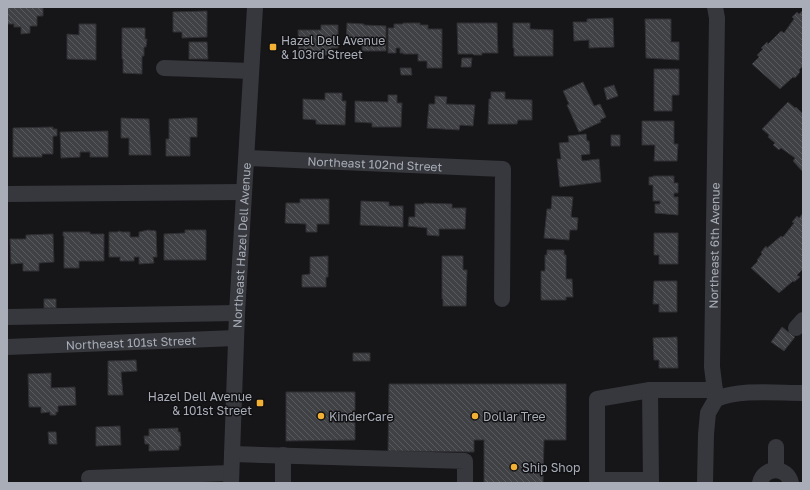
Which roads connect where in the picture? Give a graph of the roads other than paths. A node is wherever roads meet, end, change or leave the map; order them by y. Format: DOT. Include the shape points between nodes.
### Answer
graph roads {
  1 [pos="255,7"];
  2 [pos="715,7"];
  3 [pos="164,68"];
  4 [pos="252,71"];
  5 [pos="247,158"];
  6 [pos="244,192"];
  7 [pos="7,194"];
  8 [pos="502,299"];
  9 [pos="237,313"];
  10 [pos="7,317"];
  11 [pos="236,338"];
  12 [pos="7,347"];
  13 [pos="650,390"];
  14 [pos="803,393"];
  15 [pos="715,394"];
  16 [pos="776,448"];
  17 [pos="232,454"];
  18 [pos="284,455"];
  19 [pos="776,470"];
  20 [pos="89,478"];
  21 [pos="231,478"];
  22 [pos="651,482"];
  23 [pos="283,483"];
  24 [pos="465,483"];
  25 [pos="705,483"];
  26 [pos="760,483"];
  27 [pos="792,483"];
  1 -- 4 [label="street, Northeast Hazel Dell Avenue"];
  2 -- 15 [label="street, Northeast 6th Avenue" via="717,18 712,367"];
  3 -- 4 [label="street"];
  4 -- 5 [label="street, Northeast Hazel Dell Avenue"];
  5 -- 6 [label="street, Northeast Hazel Dell Avenue"];
  5 -- 8 [label="street, Northeast 102nd Street" via="503,169"];
  6 -- 7 [label="street"];
  6 -- 9 [label="street, Northeast Hazel Dell Avenue"];
  9 -- 10 [label="street"];
  9 -- 11 [label="street, Northeast Hazel Dell Avenue"];
  11 -- 12 [label="street, Northeast 101st Street"];
  11 -- 17 [label="street, Northeast Hazel Dell Avenue"];
  13 -- 15 [label="street"];
  13 -- 22 [label="street"];
  13 -- 22 [label="street" via="597,398 597,480"];
  14 -- 15 [label="street"];
  15 -- 25 [label="street" via="708,413"];
  16 -- 19 [label="street"];
  17 -- 18 [label="street"];
  17 -- 21 [label="street, Northeast Hazel Dell Avenue"];
  18 -- 23 [label="street"];
  18 -- 24 [label="street" via="465,461"];
  19 -- 26 [label="street" via="764,474"];
  19 -- 27 [label="street" via="787,474"];
  20 -- 21 [label="street"];
}
